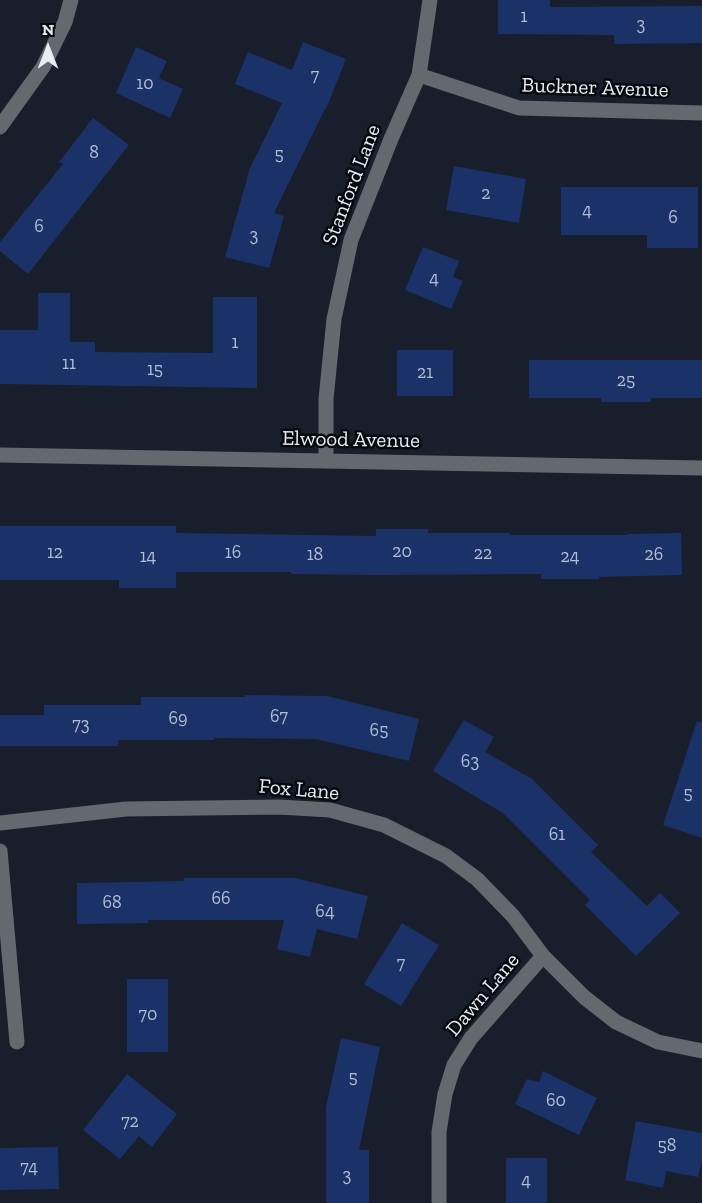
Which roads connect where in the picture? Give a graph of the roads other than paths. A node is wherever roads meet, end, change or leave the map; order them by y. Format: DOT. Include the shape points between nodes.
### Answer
graph roads {
  1 [pos="71,0"];
  2 [pos="430,0"];
  3 [pos="419,75"];
  4 [pos="702,113"];
  5 [pos="0,127"];
  6 [pos="0,455"];
  7 [pos="326,461"];
  8 [pos="702,468"];
  9 [pos="0,823"];
  10 [pos="0,852"];
  11 [pos="543,956"];
  12 [pos="17,1042"];
  13 [pos="702,1052"];
  14 [pos="439,1203"];
  1 -- 5 [label="street" via="43,67"];
  2 -- 3 [label="street, Stanford Lane"];
  3 -- 4 [label="street, Buckner Avenue" via="519,108"];
  3 -- 7 [label="street, Stanford Lane" via="351,240 333,319 326,399"];
  6 -- 7 [label="street, Elwood Avenue"];
  7 -- 8 [label="street, Elwood Avenue"];
  9 -- 11 [label="street, Fox Lane" via="136,809 330,810 384,825 446,856 477,879 513,916"];
  10 -- 12 [label="street"];
  11 -- 13 [label="street, Fox Lane" via="616,1022 658,1042"];
  11 -- 14 [label="street, Dawn Lane" via="471,1038 454,1065 439,1132"];
}
